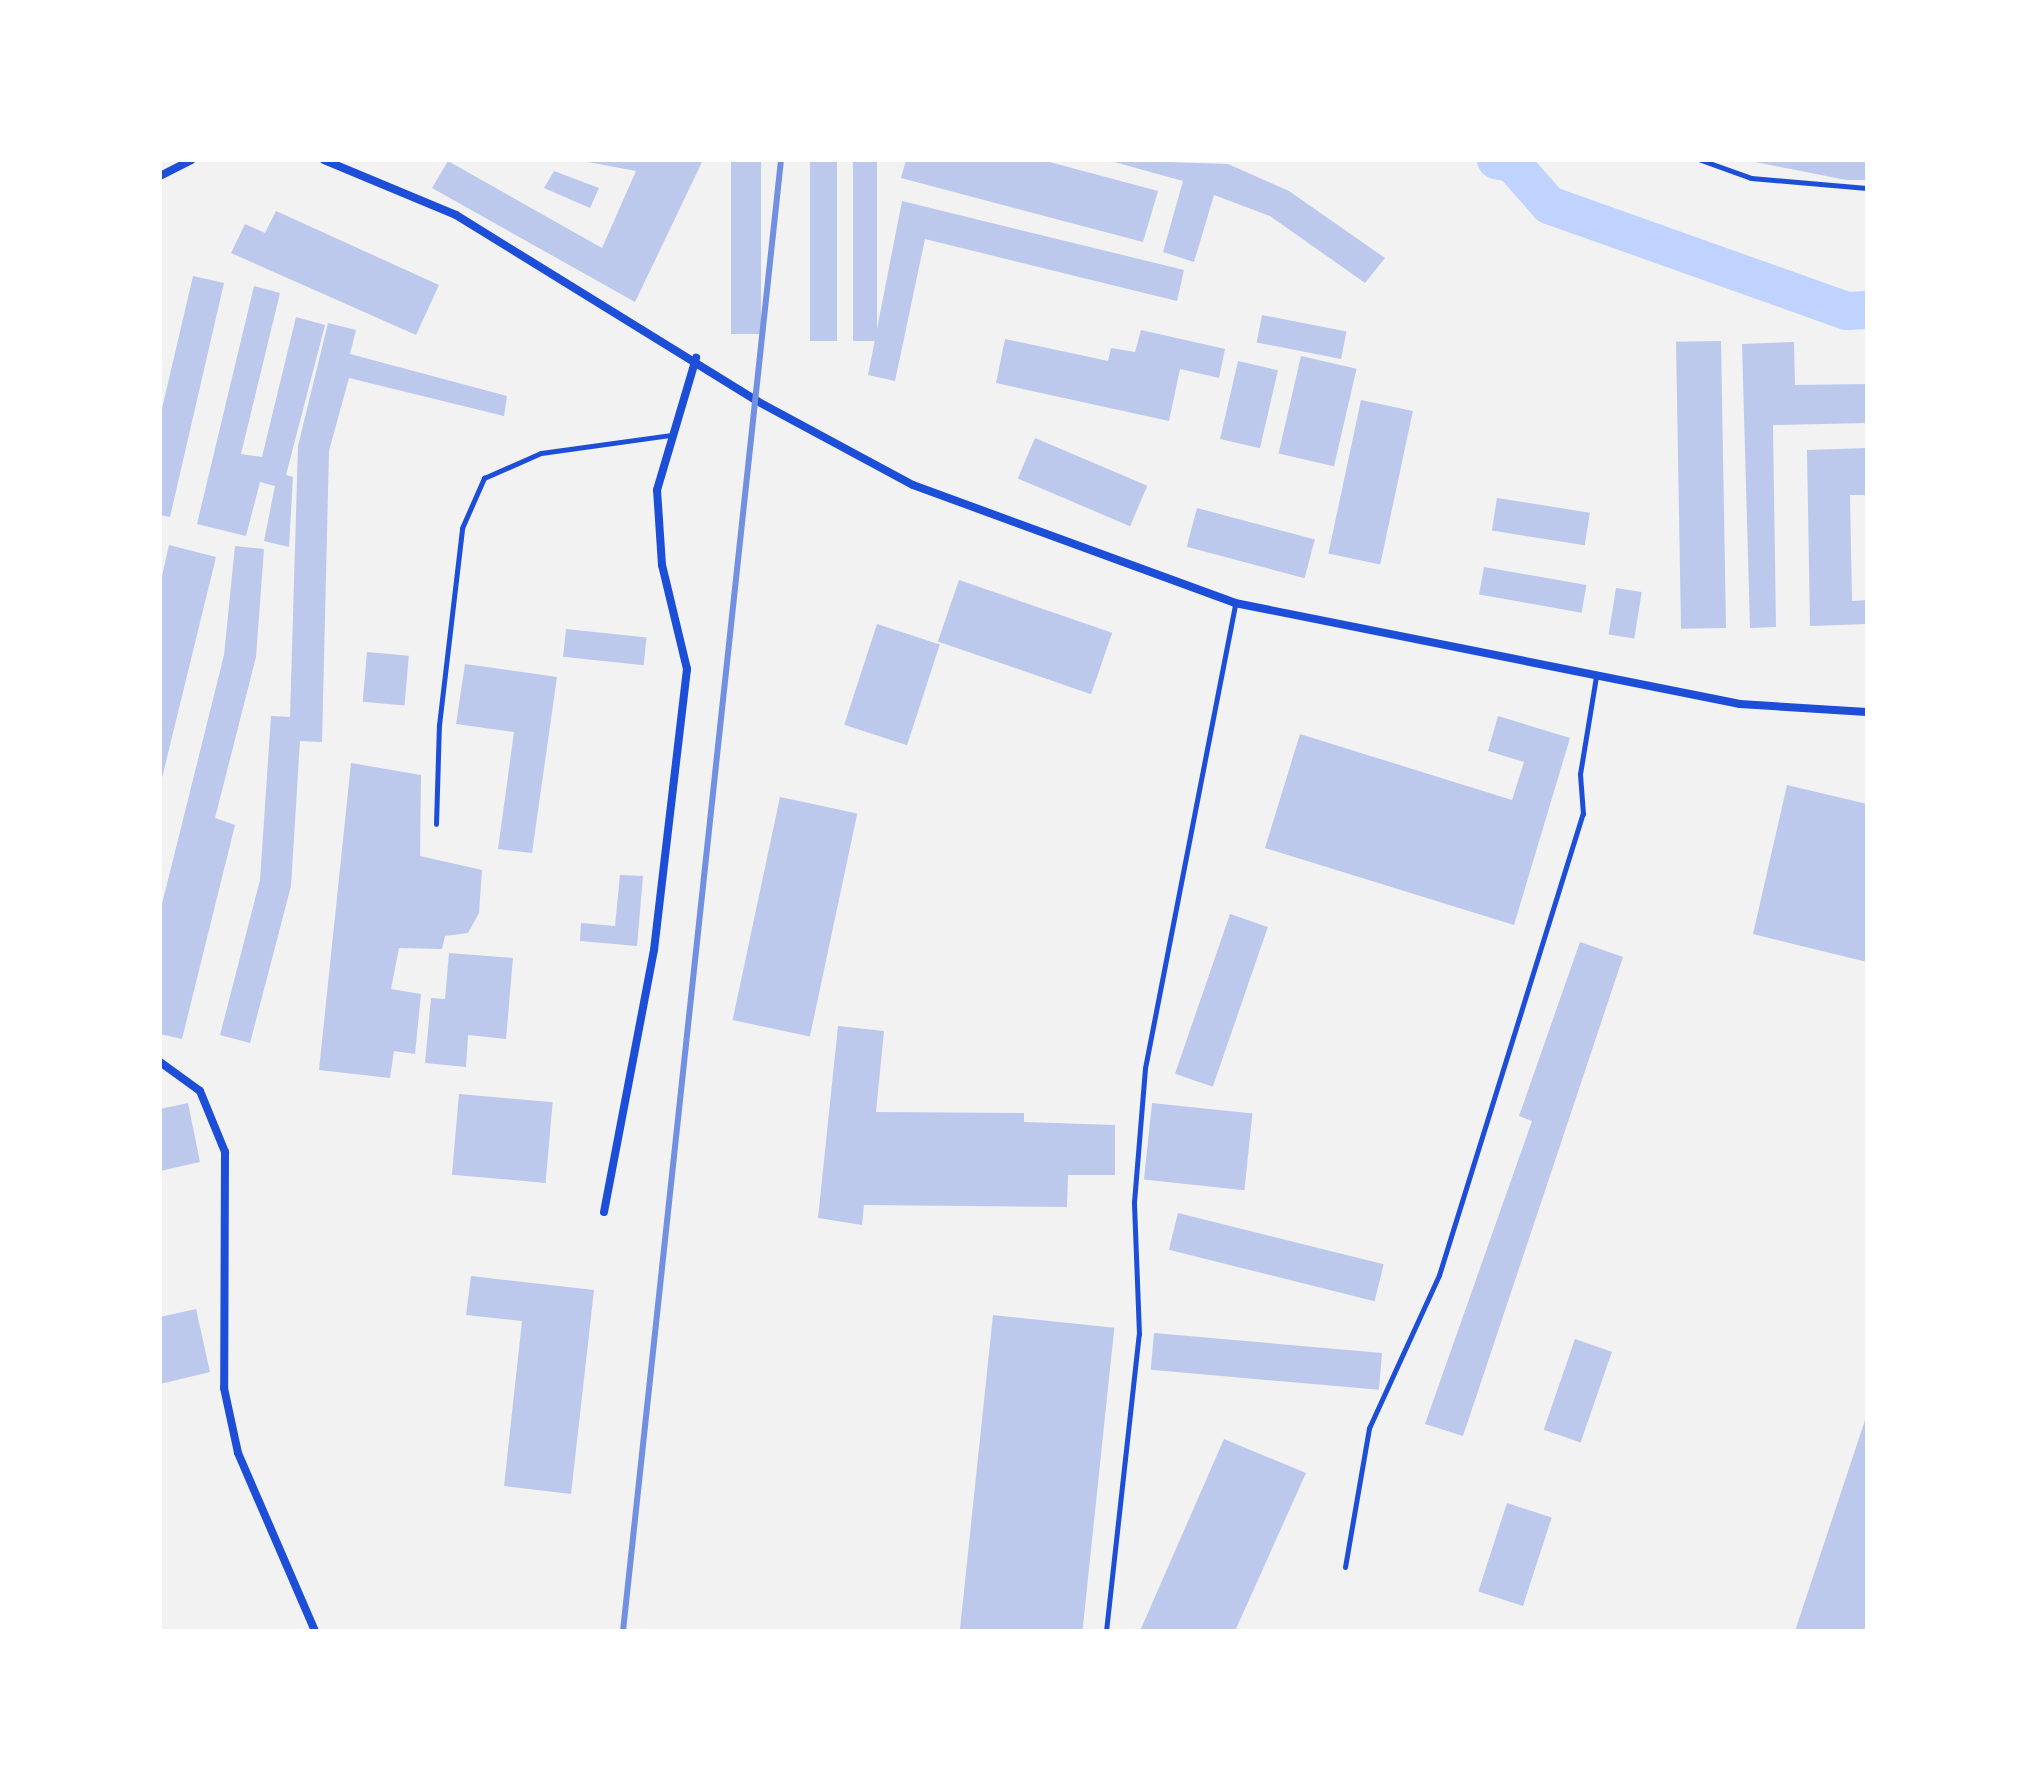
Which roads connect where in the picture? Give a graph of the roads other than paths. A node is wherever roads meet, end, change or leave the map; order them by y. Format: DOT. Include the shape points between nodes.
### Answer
graph roads {
  1 [pos="172,160"];
  2 [pos="191,160"];
  3 [pos="324,160"];
  4 [pos="1701,160"];
  5 [pos="163,173"];
  6 [pos="1867,188"];
  7 [pos="696,358"];
  8 [pos="1235,603"];
  9 [pos="1596,675"];
  10 [pos="1867,712"];
  11 [pos="436,824"];
  12 [pos="160,1062"];
  13 [pos="604,1212"];
  14 [pos="1345,1567"];
  15 [pos="315,1631"];
  16 [pos="1106,1631"];
  1 -- 5 [label="street"];
  2 -- 5 [label="street"];
  3 -- 7 [label="street" via="456,215"];
  4 -- 6 [label="lane" via="1751,178"];
  7 -- 8 [label="street" via="757,401 913,485"];
  7 -- 11 [label="lane" via="669,437 541,453 484,478 462,528 439,725"];
  7 -- 13 [label="street" via="657,490 662,565 687,669 654,950"];
  8 -- 9 [label="street"];
  8 -- 16 [label="lane" via="1145,1068 1134,1202 1139,1334"];
  9 -- 10 [label="street" via="1740,704"];
  9 -- 14 [label="lane" via="1580,774 1583,814 1439,1275 1369,1428"];
  12 -- 15 [label="street" via="200,1091 225,1152 224,1388 238,1453"];
}
